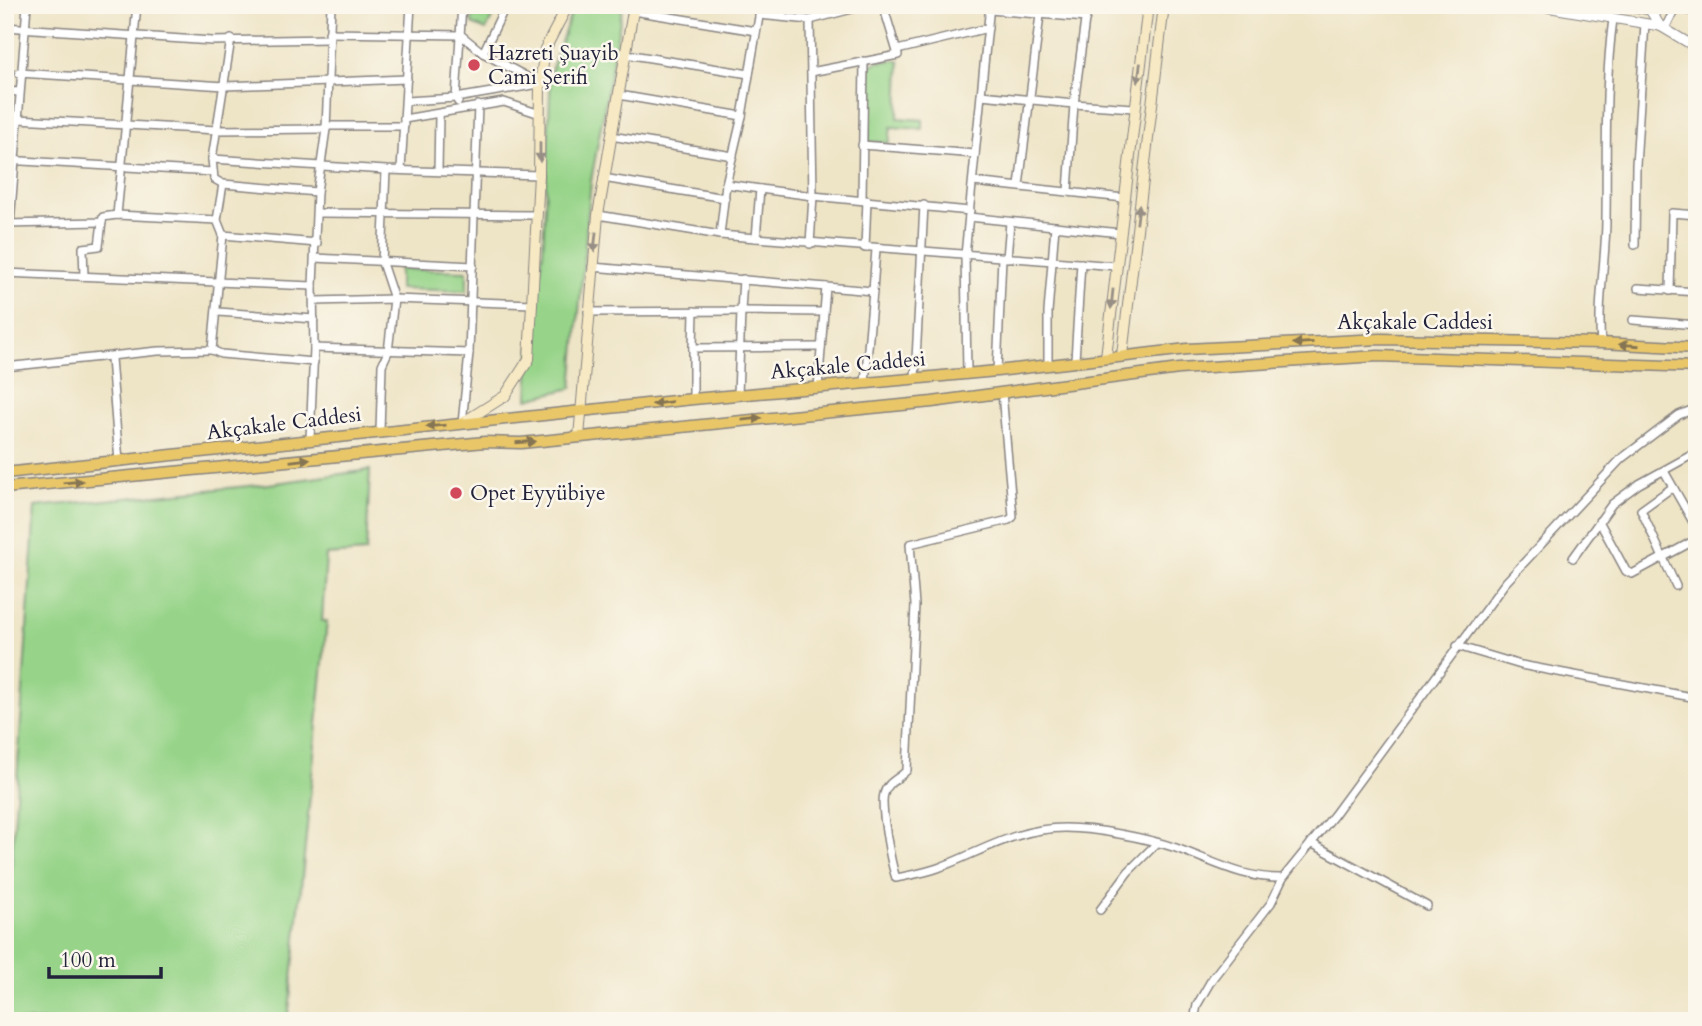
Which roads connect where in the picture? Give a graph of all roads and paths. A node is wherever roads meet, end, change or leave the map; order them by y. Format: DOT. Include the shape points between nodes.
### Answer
graph roads {
  1 [pos="27,5"];
  2 [pos="137,5"];
  3 [pos="331,5"];
  4 [pos="411,5"];
  5 [pos="462,5"];
  6 [pos="506,5"];
  7 [pos="568,5"];
  8 [pos="761,5"];
  9 [pos="814,5"];
  10 [pos="867,5"];
  11 [pos="883,5"];
  12 [pos="1087,5"];
  13 [pos="1148,5"];
  14 [pos="1164,5"];
  15 [pos="1534,5"];
  16 [pos="1626,5"];
  17 [pos="1639,6"];
  18 [pos="801,7"];
  19 [pos="633,8"];
  20 [pos="990,8"];
  21 [pos="1697,12"];
  22 [pos="759,15"];
  23 [pos="1040,15"];
  24 [pos="1086,18"];
  25 [pos="1613,19"];
  26 [pos="810,20"];
  27 [pos="1645,23"];
  28 [pos="5,27"];
  29 [pos="1662,27"];
  30 [pos="988,28"];
  31 [pos="24,29"];
  32 [pos="756,31"];
  33 [pos="411,32"];
  34 [pos="134,35"];
  35 [pos="461,35"];
  36 [pos="329,36"];
  37 [pos="231,39"];
  38 [pos="1697,48"];
  39 [pos="897,50"];
  40 [pos="483,53"];
  41 [pos="626,54"];
  42 [pos="864,61"];
  43 [pos="811,72"];
  44 [pos="19,73"];
  45 [pos="749,74"];
  46 [pos="128,79"];
  47 [pos="407,79"];
  48 [pos="327,82"];
  49 [pos="540,84"];
  50 [pos="225,86"];
  51 [pos="5,91"];
  52 [pos="19,92"];
  53 [pos="619,95"];
  54 [pos="981,95"];
  55 [pos="456,98"];
  56 [pos="1030,100"];
  57 [pos="406,101"];
  58 [pos="1074,104"];
  59 [pos="478,106"];
  60 [pos="1134,108"];
  61 [pos="463,109"];
  62 [pos="540,114"];
  63 [pos="439,115"];
  64 [pos="742,116"];
  65 [pos="18,118"];
  66 [pos="404,122"];
  67 [pos="125,124"];
  68 [pos="326,128"];
  69 [pos="217,130"];
  70 [pos="611,136"];
  71 [pos="862,145"];
  72 [pos="975,154"];
  73 [pos="733,156"];
  74 [pos="212,159"];
  75 [pos="5,160"];
  76 [pos="16,162"];
  77 [pos="323,165"];
  78 [pos="122,167"];
  79 [pos="386,170"];
  80 [pos="401,170"];
  81 [pos="438,171"];
  82 [pos="213,172"];
  83 [pos="476,172"];
  84 [pos="540,175"];
  85 [pos="604,178"];
  86 [pos="973,182"];
  87 [pos="223,184"];
  88 [pos="726,184"];
  89 [pos="1019,186"];
  90 [pos="760,189"];
  91 [pos="1068,191"];
  92 [pos="317,192"];
  93 [pos="813,196"];
  94 [pos="725,198"];
  95 [pos="1124,198"];
  96 [pos="864,200"];
  97 [pos="924,205"];
  98 [pos="318,213"];
  99 [pos="385,214"];
  100 [pos="474,214"];
  101 [pos="969,214"];
  102 [pos="117,215"];
  103 [pos="536,215"];
  104 [pos="598,215"];
  105 [pos="1697,215"];
  106 [pos="217,220"];
  107 [pos="102,222"];
  108 [pos="1010,222"];
  109 [pos="8,224"];
  110 [pos="1055,226"];
  111 [pos="1120,233"];
  112 [pos="223,235"];
  113 [pos="720,235"];
  114 [pos="756,238"];
  115 [pos="317,243"];
  116 [pos="810,244"];
  117 [pos="1635,245"];
  118 [pos="865,248"];
  119 [pos="876,249"];
  120 [pos="920,252"];
  121 [pos="965,255"];
  122 [pos="315,258"];
  123 [pos="1005,258"];
  124 [pos="1051,261"];
  125 [pos="382,263"];
  126 [pos="1081,263"];
  127 [pos="472,266"];
  128 [pos="1116,266"];
  129 [pos="592,267"];
  130 [pos="5,274"];
  131 [pos="84,276"];
  132 [pos="743,279"];
  133 [pos="221,280"];
  134 [pos="313,286"];
  135 [pos="826,287"];
  136 [pos="1637,288"];
  137 [pos="873,291"];
  138 [pos="1670,291"];
  139 [pos="1697,292"];
  140 [pos="394,299"];
  141 [pos="314,301"];
  142 [pos="470,302"];
  143 [pos="532,304"];
  144 [pos="694,311"];
  145 [pos="741,311"];
  146 [pos="218,312"];
  147 [pos="588,312"];
  148 [pos="824,312"];
  149 [pos="314,319"];
  150 [pos="1633,320"];
  151 [pos="1697,325"];
  152 [pos="1601,343"];
  153 [pos="821,347"];
  154 [pos="314,348"];
  155 [pos="693,348"];
  156 [pos="739,348"];
  157 [pos="1697,348"];
  158 [pos="212,350"];
  159 [pos="388,352"];
  160 [pos="469,354"];
  161 [pos="1122,355"];
  162 [pos="1106,357"];
  163 [pos="111,358"];
  164 [pos="1075,360"];
  165 [pos="314,362"];
  166 [pos="1048,364"];
  167 [pos="5,367"];
  168 [pos="1697,367"];
  169 [pos="997,371"];
  170 [pos="967,373"];
  171 [pos="915,379"];
  172 [pos="865,383"];
  173 [pos="818,388"];
  174 [pos="1002,393"];
  175 [pos="738,394"];
  176 [pos="692,399"];
  177 [pos="1695,411"];
  178 [pos="579,412"];
  179 [pos="461,424"];
  180 [pos="380,431"];
  181 [pos="579,437"];
  182 [pos="310,439"];
  183 [pos="1697,452"];
  184 [pos="119,461"];
  185 [pos="1664,471"];
  186 [pos="5,472"];
  187 [pos="1673,487"];
  188 [pos="5,488"];
  189 [pos="1599,521"];
  190 [pos="1697,529"];
  191 [pos="1697,539"];
  192 [pos="1573,558"];
  193 [pos="1665,559"];
  194 [pos="1676,586"];
  195 [pos="1457,646"];
  196 [pos="1697,698"];
  197 [pos="1311,843"];
  198 [pos="1157,844"];
  199 [pos="1283,878"];
  200 [pos="1427,906"];
  201 [pos="1100,910"];
  202 [pos="1194,1021"];
  1 -- 31 [label="street"];
  2 -- 34 [label="street"];
  3 -- 36 [label="street"];
  4 -- 33 [label="street"];
  5 -- 35 [label="street"];
  6 -- 40 [label="street"];
  7 -- 49 [label="main road" via="545,49"];
  8 -- 22 [label="street"];
  9 -- 18 [label="street"];
  10 -- 26 [label="street"];
  11 -- 39 [label="street"];
  12 -- 24 [label="street"];
  13 -- 60 [label="main road, one-way"];
  161 -- 14 [label="main road, one-way"];
  15 -- 25 [label="street"];
  16 -- 17 [label="street"];
  17 -- 29 [label="street" via="1650,10"];
  18 -- 22 [label="street"];
  19 -- 32 [label="street"];
  19 -- 41 [label="main road"];
  20 -- 23 [label="street"];
  20 -- 30 [label="street"];
  21 -- 29 [label="street" via="1675,8"];
  22 -- 26 [label="street"];
  22 -- 32 [label="street"];
  23 -- 24 [label="street"];
  23 -- 56 [label="street"];
  24 -- 58 [label="street"];
  25 -- 27 [label="street"];
  25 -- 152 [label="street" via="1606,80 1604,276 1598,312"];
  26 -- 43 [label="street"];
  27 -- 29 [label="street"];
  27 -- 117 [label="street"];
  28 -- 31 [label="street"];
  29 -- 38 [label="street"];
  30 -- 39 [label="street"];
  30 -- 54 [label="street"];
  31 -- 34 [label="street"];
  31 -- 44 [label="street"];
  32 -- 45 [label="street"];
  33 -- 35 [label="street"];
  33 -- 36 [label="street"];
  33 -- 47 [label="street"];
  34 -- 37 [label="street"];
  34 -- 46 [label="street"];
  35 -- 40 [label="street"];
  35 -- 55 [label="street"];
  36 -- 37 [label="street"];
  36 -- 48 [label="street"];
  37 -- 50 [label="street"];
  39 -- 42 [label="street" via="898,55"];
  40 -- 49 [label="street"];
  41 -- 45 [label="street"];
  41 -- 53 [label="main road"];
  42 -- 43 [label="street"];
  42 -- 71 [label="street"];
  43 -- 93 [label="street"];
  44 -- 46 [label="street"];
  44 -- 52 [label="street"];
  45 -- 64 [label="street"];
  46 -- 50 [label="street"];
  46 -- 67 [label="street"];
  47 -- 48 [label="street"];
  47 -- 57 [label="street"];
  48 -- 50 [label="street"];
  48 -- 68 [label="street"];
  49 -- 55 [label="street"];
  49 -- 62 [label="main road"];
  50 -- 69 [label="street"];
  51 -- 52 [label="street"];
  52 -- 65 [label="street"];
  53 -- 64 [label="street"];
  53 -- 70 [label="main road"];
  54 -- 56 [label="street"];
  54 -- 72 [label="street"];
  55 -- 57 [label="street"];
  55 -- 61 [label="street"];
  56 -- 58 [label="street"];
  56 -- 89 [label="street"];
  57 -- 66 [label="street"];
  58 -- 60 [label="street"];
  58 -- 91 [label="street"];
  59 -- 61 [label="street"];
  59 -- 62 [label="street" via="504,102"];
  59 -- 83 [label="street"];
  60 -- 95 [label="main road"];
  61 -- 63 [label="street"];
  62 -- 84 [label="main road, one-way"];
  63 -- 66 [label="street"];
  63 -- 81 [label="street"];
  64 -- 73 [label="street"];
  65 -- 67 [label="street"];
  65 -- 76 [label="street"];
  66 -- 68 [label="street"];
  66 -- 80 [label="street"];
  67 -- 69 [label="street"];
  67 -- 78 [label="street"];
  68 -- 69 [label="street"];
  68 -- 77 [label="street"];
  69 -- 74 [label="street"];
  70 -- 73 [label="street"];
  70 -- 85 [label="main road"];
  71 -- 72 [label="street"];
  71 -- 96 [label="street"];
  72 -- 86 [label="street"];
  73 -- 88 [label="street"];
  74 -- 77 [label="street"];
  74 -- 82 [label="street"];
  75 -- 76 [label="street"];
  76 -- 78 [label="street"];
  76 -- 109 [label="street"];
  77 -- 79 [label="street"];
  77 -- 92 [label="street"];
  78 -- 82 [label="street"];
  78 -- 102 [label="street"];
  79 -- 80 [label="street"];
  79 -- 99 [label="street"];
  80 -- 81 [label="street"];
  81 -- 83 [label="street"];
  82 -- 87 [label="street" via="214,179"];
  83 -- 84 [label="street"];
  83 -- 100 [label="street"];
  84 -- 103 [label="main road"];
  85 -- 94 [label="street"];
  85 -- 104 [label="main road"];
  86 -- 89 [label="street"];
  86 -- 101 [label="street"];
  87 -- 92 [label="street"];
  87 -- 106 [label="street"];
  88 -- 90 [label="street"];
  88 -- 94 [label="street"];
  89 -- 91 [label="street"];
  90 -- 93 [label="street"];
  90 -- 114 [label="street"];
  91 -- 95 [label="street"];
  92 -- 98 [label="street"];
  93 -- 96 [label="street"];
  93 -- 116 [label="street"];
  94 -- 113 [label="street"];
  95 -- 111 [label="main road"];
  96 -- 97 [label="street"];
  96 -- 118 [label="street"];
  97 -- 101 [label="street"];
  97 -- 120 [label="street"];
  98 -- 99 [label="street"];
  98 -- 115 [label="street"];
  99 -- 100 [label="street"];
  99 -- 125 [label="street"];
  100 -- 103 [label="street"];
  100 -- 127 [label="street"];
  101 -- 108 [label="street"];
  101 -- 121 [label="street"];
  102 -- 106 [label="street"];
  102 -- 107 [label="street" via="103,217"];
  103 -- 143 [label="main road"];
  104 -- 113 [label="street"];
  104 -- 129 [label="main road, one-way"];
  105 -- 138 [label="street" via="1672,213"];
  106 -- 112 [label="street"];
  107 -- 109 [label="street"];
  107 -- 131 [label="street" via="99,246 83,248"];
  108 -- 110 [label="street"];
  108 -- 123 [label="street"];
  110 -- 111 [label="street"];
  110 -- 124 [label="street"];
  111 -- 128 [label="main road"];
  112 -- 115 [label="street"];
  112 -- 133 [label="street"];
  113 -- 114 [label="street"];
  114 -- 116 [label="street"];
  115 -- 122 [label="street"];
  116 -- 118 [label="street"];
  118 -- 119 [label="street"];
  119 -- 120 [label="street"];
  119 -- 137 [label="street"];
  120 -- 121 [label="street"];
  120 -- 171 [label="street"];
  121 -- 123 [label="street"];
  121 -- 170 [label="street"];
  122 -- 125 [label="street"];
  122 -- 134 [label="street"];
  123 -- 124 [label="street"];
  123 -- 169 [label="street"];
  124 -- 126 [label="street"];
  124 -- 166 [label="street"];
  125 -- 127 [label="street"];
  125 -- 140 [label="street"];
  126 -- 128 [label="street"];
  126 -- 164 [label="street"];
  127 -- 142 [label="street"];
  128 -- 162 [label="main road, one-way"];
  129 -- 132 [label="street"];
  129 -- 147 [label="main road"];
  130 -- 131 [label="street"];
  131 -- 133 [label="street"];
  132 -- 135 [label="street"];
  132 -- 145 [label="street"];
  133 -- 134 [label="street"];
  133 -- 146 [label="street"];
  134 -- 141 [label="street"];
  135 -- 137 [label="street"];
  135 -- 148 [label="street"];
  136 -- 138 [label="street"];
  137 -- 172 [label="street"];
  138 -- 139 [label="street"];
  140 -- 141 [label="street"];
  140 -- 142 [label="street"];
  140 -- 159 [label="street"];
  141 -- 149 [label="street"];
  142 -- 143 [label="street"];
  142 -- 160 [label="street"];
  143 -- 179 [label="main road" via="528,359 505,396"];
  144 -- 145 [label="street"];
  144 -- 147 [label="street"];
  144 -- 155 [label="street"];
  145 -- 148 [label="street"];
  145 -- 156 [label="street"];
  146 -- 149 [label="street"];
  146 -- 158 [label="street"];
  147 -- 178 [label="main road"];
  148 -- 153 [label="street"];
  149 -- 154 [label="street"];
  150 -- 151 [label="street"];
  157 -- 152 [label="main road, Akçakale Caddesi, one-way"];
  152 -- 161 [label="main road, Akçakale Caddesi, one-way" via="1380,339"];
  153 -- 156 [label="street"];
  153 -- 173 [label="street"];
  154 -- 159 [label="street"];
  154 -- 165 [label="street"];
  155 -- 156 [label="street"];
  155 -- 176 [label="street"];
  156 -- 175 [label="street"];
  158 -- 163 [label="street"];
  158 -- 165 [label="street"];
  159 -- 160 [label="street"];
  159 -- 180 [label="street" via="382,365"];
  160 -- 179 [label="street"];
  161 -- 162 [label="main road, Akçakale Caddesi"];
  162 -- 164 [label="main road, Akçakale Caddesi"];
  163 -- 167 [label="street"];
  163 -- 184 [label="street"];
  164 -- 166 [label="main road, Akçakale Caddesi"];
  165 -- 182 [label="street"];
  166 -- 169 [label="main road, Akçakale Caddesi"];
  168 -- 174 [label="main road, Akçakale Caddesi" via="1378,356 1179,369"];
  169 -- 170 [label="main road, Akçakale Caddesi"];
  170 -- 171 [label="main road, Akçakale Caddesi"];
  171 -- 172 [label="main road, Akçakale Caddesi"];
  172 -- 173 [label="main road, Akçakale Caddesi"];
  173 -- 175 [label="main road, Akçakale Caddesi"];
  181 -- 174 [label="main road, Akçakale Caddesi, one-way"];
  174 -- 198 [label="street" via="1013,517 910,544 915,605 907,770 888,784 883,795 896,878 939,868 1031,831 1066,828"];
  175 -- 176 [label="main road, Akçakale Caddesi"];
  176 -- 178 [label="main road, Akçakale Caddesi, one-way"];
  177 -- 195 [label="street" via="1662,426 1621,458 1505,583"];
  178 -- 179 [label="main road, Akçakale Caddesi"];
  178 -- 181 [label="main road"];
  179 -- 180 [label="main road, Akçakale Caddesi, one-way"];
  180 -- 182 [label="main road, Akçakale Caddesi"];
  188 -- 181 [label="main road, Akçakale Caddesi, one-way"];
  182 -- 184 [label="main road, Akçakale Caddesi"];
  183 -- 185 [label="street"];
  184 -- 186 [label="main road, Akçakale Caddesi"];
  185 -- 187 [label="street"];
  185 -- 189 [label="street" via="1612,504"];
  187 -- 190 [label="street"];
  187 -- 193 [label="street" via="1641,510"];
  189 -- 192 [label="street"];
  189 -- 193 [label="street" via="1626,571 1632,574"];
  191 -- 193 [label="street"];
  193 -- 194 [label="street"];
  195 -- 196 [label="street" via="1521,665"];
  195 -- 197 [label="street"];
  197 -- 199 [label="street"];
  197 -- 200 [label="street"];
  198 -- 199 [label="street" via="1252,878"];
  198 -- 201 [label="street" via="1128,872"];
  199 -- 202 [label="street" via="1271,903 1212,979 1197,1005"];
}
